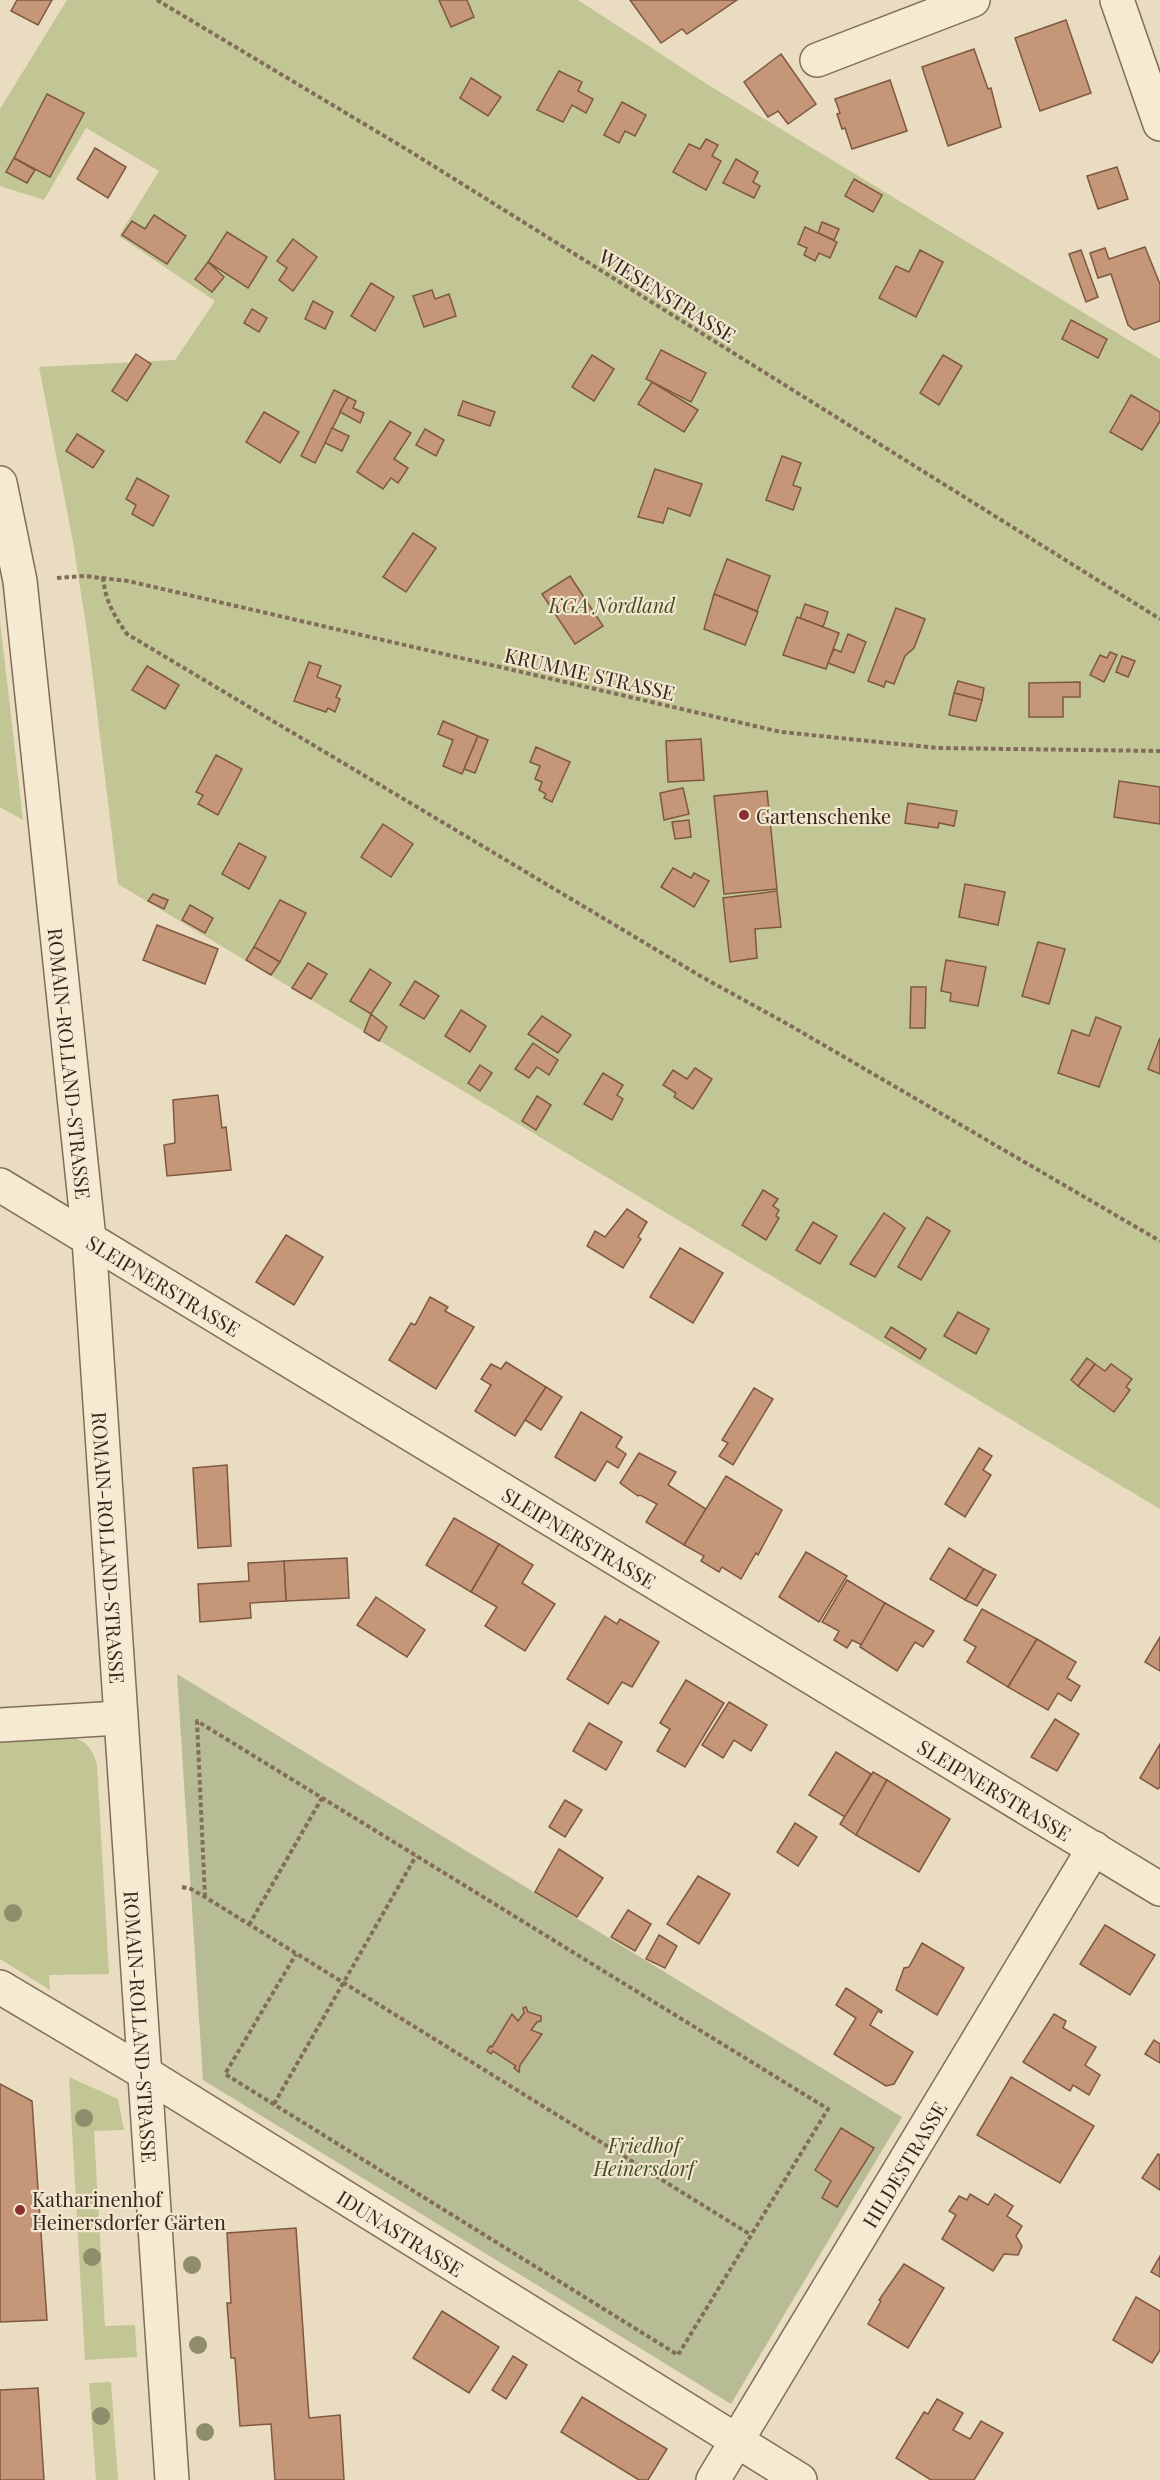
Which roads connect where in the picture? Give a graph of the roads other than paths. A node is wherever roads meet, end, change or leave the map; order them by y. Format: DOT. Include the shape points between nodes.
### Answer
graph roads {
  1 [pos="973,0"];
  2 [pos="1117,0"];
  3 [pos="817,60"];
  4 [pos="1160,124"];
  5 [pos="0,483"];
  6 [pos="0,1185"];
  7 [pos="89,1239"];
  8 [pos="119,1718"];
  9 [pos="0,1725"];
  10 [pos="1094,1848"];
  11 [pos="1160,1888"];
  12 [pos="0,1987"];
  13 [pos="143,2072"];
  14 [pos="737,2441"];
  15 [pos="172,2480"];
  16 [pos="713,2480"];
  17 [pos="800,2480"];
  1 -- 3 [label="street"];
  2 -- 4 [label="street"];
  5 -- 7 [label="street, ROMAIN-ROLLAND-STRASSE" via="20,581"];
  6 -- 7 [label="street, SLEIPNERSTRASSE"];
  7 -- 8 [label="street, ROMAIN-ROLLAND-STRASSE"];
  7 -- 10 [label="street, SLEIPNERSTRASSE"];
  8 -- 9 [label="street"];
  8 -- 13 [label="street, ROMAIN-ROLLAND-STRASSE"];
  10 -- 11 [label="street, SLEIPNERSTRASSE"];
  10 -- 14 [label="street, HILDESTRASSE"];
  12 -- 13 [label="street, IDUNASTRASSE"];
  13 -- 14 [label="street, IDUNASTRASSE"];
  13 -- 15 [label="street, ROMAIN-ROLLAND-STRASSE"];
  14 -- 16 [label="street, HILDESTRASSE"];
  14 -- 17 [label="street, IDUNASTRASSE"];
}
